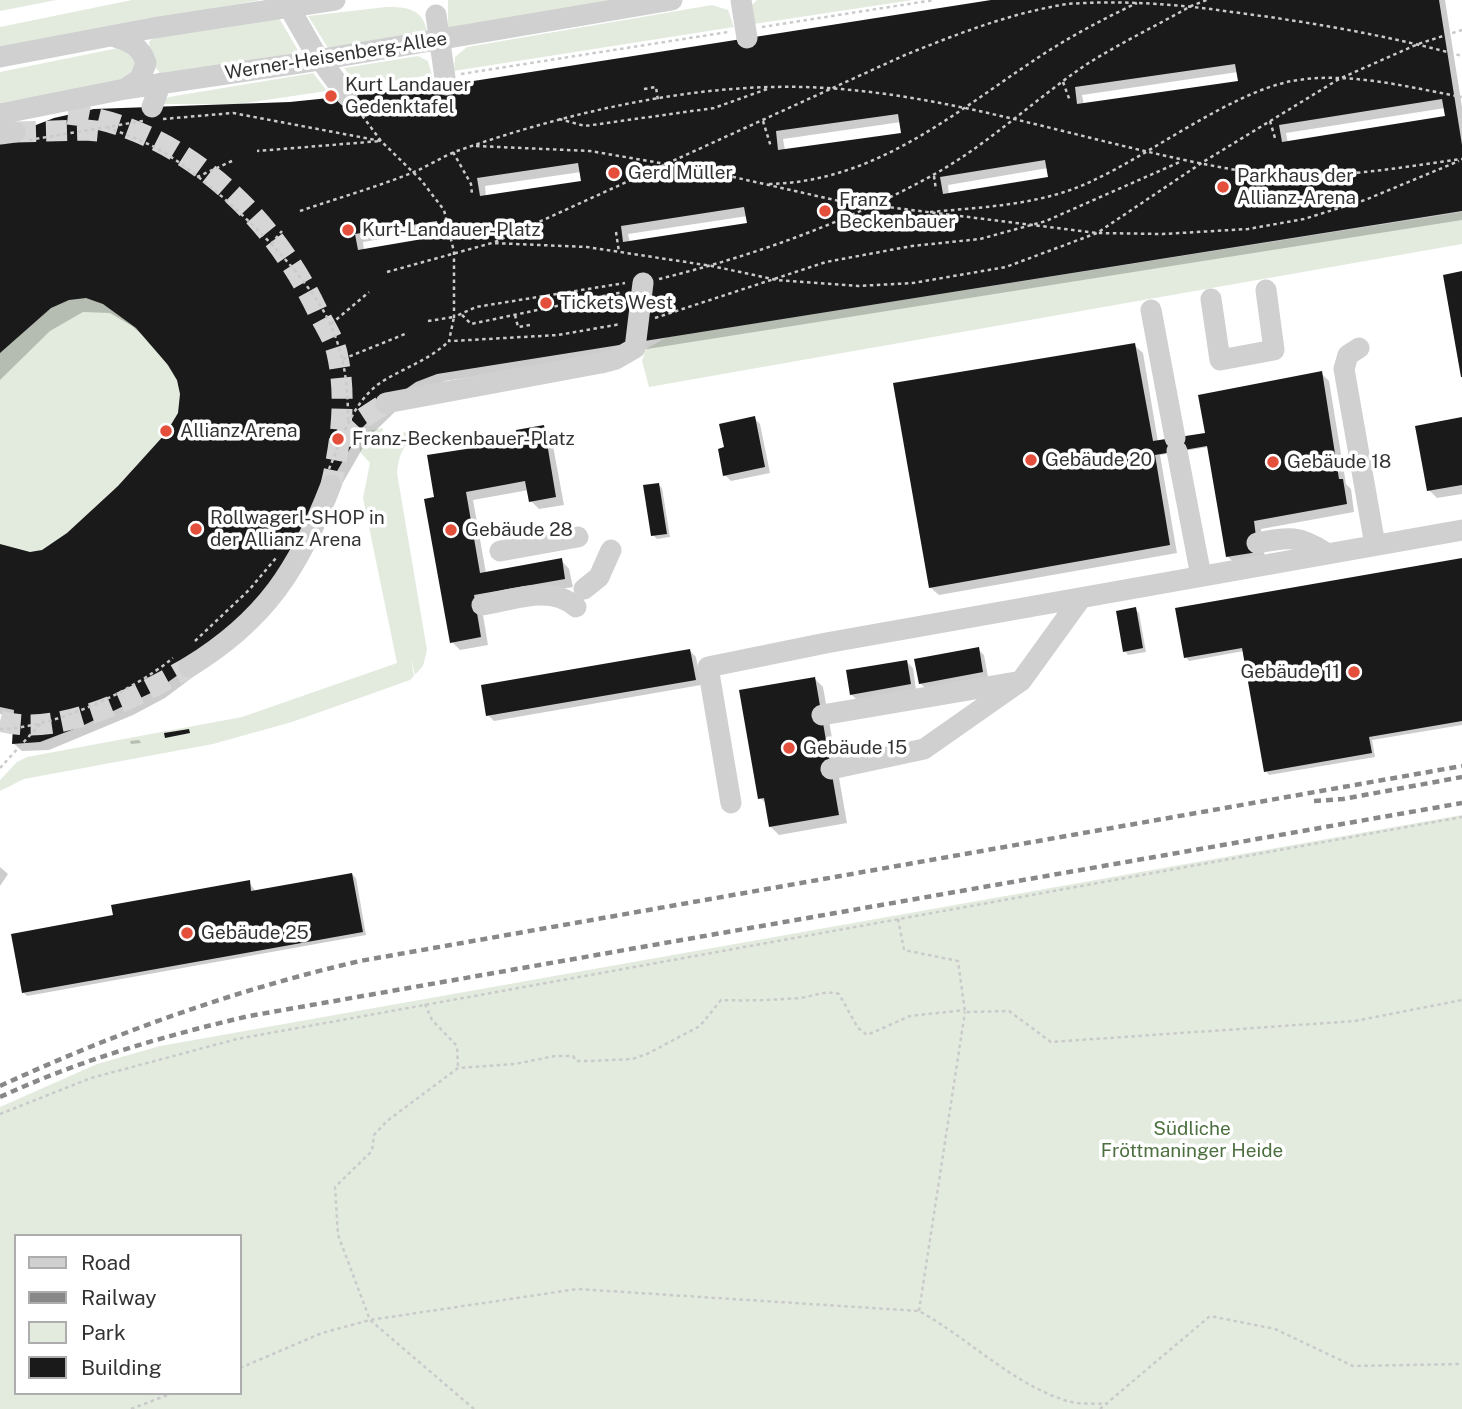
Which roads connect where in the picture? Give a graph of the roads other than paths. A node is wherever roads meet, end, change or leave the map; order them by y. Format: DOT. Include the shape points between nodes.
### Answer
graph roads {
  1 [pos="285,0"];
  2 [pos="335,0"];
  3 [pos="672,0"];
  4 [pos="741,0"];
  5 [pos="435,7"];
  6 [pos="745,32"];
  7 [pos="112,36"];
  8 [pos="0,57"];
  9 [pos="450,80"];
  10 [pos="161,83"];
  11 [pos="125,89"];
  12 [pos="347,96"];
  13 [pos="9,112"];
  14 [pos="68,114"];
  15 [pos="152,116"];
  16 [pos="643,283"];
  17 [pos="1266,290"];
  18 [pos="1211,299"];
  19 [pos="1151,310"];
  20 [pos="1359,348"];
  21 [pos="386,403"];
  22 [pos="328,482"];
  23 [pos="1462,530"];
  24 [pos="578,537"];
  25 [pos="1257,543"];
  26 [pos="1375,545"];
  27 [pos="611,550"];
  28 [pos="500,551"];
  29 [pos="1326,553"];
  30 [pos="1201,576"];
  31 [pos="1081,598"];
  32 [pos="482,605"];
  33 [pos="183,657"];
  34 [pos="1021,681"];
  35 [pos="822,715"];
  36 [pos="831,769"];
  37 [pos="731,803"];
  1 -- 12 [label="street, bridge"];
  2 -- 7 [label="street"];
  3 -- 10 [label="street, Werner-Heisenberg-Allee" via="300,64"];
  4 -- 6 [label="street, bridge"];
  5 -- 9 [label="street, bridge"];
  7 -- 8 [label="street"];
  7 -- 11 [label="street" via="136,45 146,64 139,79"];
  10 -- 11 [label="street, Werner-Heisenberg-Allee"];
  10 -- 15 [label="street"];
  11 -- 13 [label="street, Werner-Heisenberg-Allee"];
  13 -- 14 [label="street" via="28,117"];
  16 -- 21 [label="street" via="635,348 616,359"];
  17 -- 18 [label="street" via="1274,350 1220,360"];
  19 -- 30 [label="street"];
  20 -- 26 [label="street" via="1348,355 1344,369"];
  22 -- 33 [label="street" via="315,526 291,571 228,643"];
  23 -- 26 [label="street"];
  24 -- 28 [label="street"];
  25 -- 29 [label="street" via="1305,539"];
  26 -- 29 [label="street"];
  27 -- 32 [label="street" via="599,578 580,598 549,594"];
  29 -- 30 [label="street"];
  30 -- 31 [label="street"];
  31 -- 34 [label="street"];
  31 -- 37 [label="street" via="708,667"];
  34 -- 35 [label="street"];
  34 -- 36 [label="street" via="924,749"];
}
